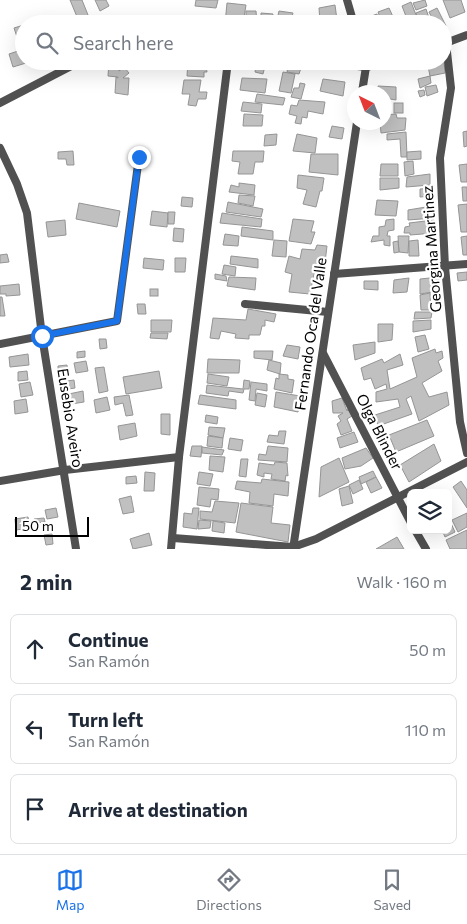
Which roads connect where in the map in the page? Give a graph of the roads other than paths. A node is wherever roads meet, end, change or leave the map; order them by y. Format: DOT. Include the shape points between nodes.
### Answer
graph roads {
  1 [pos="347,0"];
  2 [pos="351,15"];
  3 [pos="467,35"];
  4 [pos="452,41"];
  5 [pos="63,70"];
  6 [pos="227,70"];
  7 [pos="364,70"];
  8 [pos="449,70"];
  9 [pos="363,85"];
  10 [pos="0,102"];
  11 [pos="356,130"];
  12 [pos="0,148"];
  13 [pos="139,157"];
  14 [pos="467,264"];
  15 [pos="445,267"];
  16 [pos="334,274"];
  17 [pos="246,304"];
  18 [pos="328,312"];
  19 [pos="42,336"];
  20 [pos="0,344"];
  21 [pos="323,353"];
  22 [pos="467,453"];
  23 [pos="178,457"];
  24 [pos="467,462"];
  25 [pos="65,470"];
  26 [pos="0,481"];
  27 [pos="397,498"];
  28 [pos="407,516"];
  29 [pos="417,534"];
  30 [pos="173,538"];
  31 [pos="293,548"];
  32 [pos="76,549"];
  33 [pos="171,549"];
  34 [pos="426,549"];
  1 -- 2 [label="street"];
  3 -- 4 [label="street"];
  5 -- 10 [label="street"];
  6 -- 23 [label="street"];
  7 -- 9 [label="street"];
  8 -- 15 [label="street, Georgina Martinez" via="451,88 440,158"];
  11 -- 16 [label="street, Fernando Oca del Valle"];
  12 -- 19 [label="street, Eusebio Aveiro" via="27,213"];
  13 -- 19 [label="street" via="117,321"];
  14 -- 15 [label="street"];
  15 -- 16 [label="street"];
  15 -- 22 [label="street, Georgina Martinez" via="460,422"];
  16 -- 18 [label="street, Fernando Oca del Valle"];
  17 -- 18 [label="street"];
  18 -- 21 [label="street, Fernando Oca del Valle"];
  19 -- 20 [label="street"];
  19 -- 25 [label="street, Eusebio Aveiro"];
  21 -- 27 [label="street, Olga Blinder"];
  21 -- 31 [label="street, Fernando Oca del Valle"];
  23 -- 25 [label="street"];
  23 -- 30 [label="street"];
  24 -- 27 [label="street"];
  25 -- 26 [label="street"];
  25 -- 32 [label="street, Eusebio Aveiro"];
  27 -- 28 [label="street, Olga Blinder"];
  27 -- 31 [label="street"];
  29 -- 34 [label="street"];
  30 -- 31 [label="street"];
  30 -- 33 [label="street"];
}
